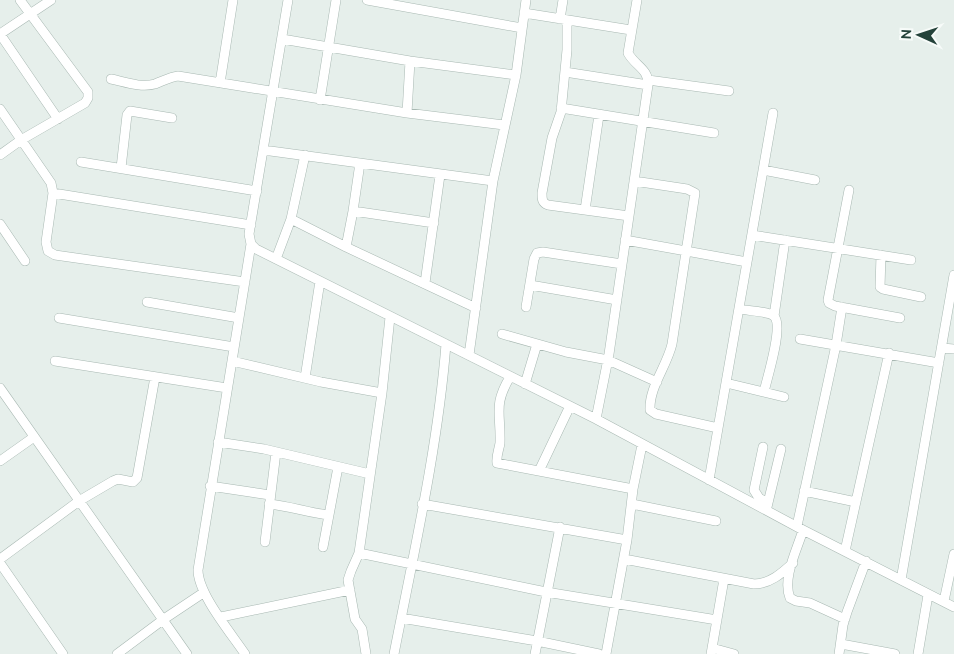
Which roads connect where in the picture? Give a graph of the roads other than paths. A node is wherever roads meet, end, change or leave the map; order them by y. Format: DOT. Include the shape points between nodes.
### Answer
graph roads {
  1 [pos="20,0"];
  2 [pos="51,0"];
  3 [pos="233,0"];
  4 [pos="288,0"];
  5 [pos="336,0"];
  6 [pos="367,0"];
  7 [pos="526,0"];
  8 [pos="563,0"];
  9 [pos="636,0"];
  10 [pos="30,13"];
  11 [pos="524,13"];
  12 [pos="564,19"];
  13 [pos="522,28"];
  14 [pos="631,30"];
  15 [pos="0,34"];
  16 [pos="282,39"];
  17 [pos="328,47"];
  18 [pos="410,61"];
  19 [pos="565,72"];
  20 [pos="516,75"];
  21 [pos="111,79"];
  22 [pos="220,83"];
  23 [pos="648,83"];
  24 [pos="729,91"];
  25 [pos="273,92"];
  26 [pos="320,100"];
  27 [pos="561,108"];
  28 [pos="0,109"];
  29 [pos="407,113"];
  30 [pos="773,113"];
  31 [pos="599,115"];
  32 [pos="172,118"];
  33 [pos="58,119"];
  34 [pos="643,122"];
  35 [pos="504,125"];
  36 [pos="714,133"];
  37 [pos="21,140"];
  38 [pos="263,150"];
  39 [pos="0,155"];
  40 [pos="305,155"];
  41 [pos="81,162"];
  42 [pos="360,163"];
  43 [pos="121,168"];
  44 [pos="763,170"];
  45 [pos="440,175"];
  46 [pos="815,180"];
  47 [pos="494,181"];
  48 [pos="634,181"];
  49 [pos="849,190"];
  50 [pos="257,192"];
  51 [pos="53,193"];
  52 [pos="585,210"];
  53 [pos="353,211"];
  54 [pos="629,216"];
  55 [pos="291,220"];
  56 [pos="434,223"];
  57 [pos="0,224"];
  58 [pos="251,225"];
  59 [pos="752,235"];
  60 [pos="625,240"];
  61 [pos="785,240"];
  62 [pos="251,244"];
  63 [pos="346,247"];
  64 [pos="838,248"];
  65 [pos="685,251"];
  66 [pos="881,255"];
  67 [pos="276,259"];
  68 [pos="911,260"];
  69 [pos="25,261"];
  70 [pos="747,262"];
  71 [pos="622,264"];
  72 [pos="954,275"];
  73 [pos="320,281"];
  74 [pos="245,282"];
  75 [pos="425,283"];
  76 [pos="530,285"];
  77 [pos="921,297"];
  78 [pos="617,300"];
  79 [pos="147,302"];
  80 [pos="526,307"];
  81 [pos="842,307"];
  82 [pos="476,308"];
  83 [pos="740,309"];
  84 [pos="774,316"];
  85 [pos="390,317"];
  86 [pos="59,318"];
  87 [pos="239,318"];
  88 [pos="900,318"];
  89 [pos="502,334"];
  90 [pos="800,339"];
  91 [pos="446,344"];
  92 [pos="537,344"];
  93 [pos="836,345"];
  94 [pos="234,347"];
  95 [pos="942,348"];
  96 [pos="954,349"];
  97 [pos="889,353"];
  98 [pos="469,355"];
  99 [pos="608,360"];
  100 [pos="55,361"];
  101 [pos="232,361"];
  102 [pos="940,363"];
  103 [pos="155,377"];
  104 [pos="510,377"];
  105 [pos="305,378"];
  106 [pos="657,382"];
  107 [pos="726,383"];
  108 [pos="525,384"];
  109 [pos="0,388"];
  110 [pos="227,388"];
  111 [pos="764,392"];
  112 [pos="382,393"];
  113 [pos="784,397"];
  114 [pos="570,406"];
  115 [pos="596,419"];
  116 [pos="718,428"];
  117 [pos="34,437"];
  118 [pos="218,442"];
  119 [pos="642,445"];
  120 [pos="763,447"];
  121 [pos="781,449"];
  122 [pos="276,452"];
  123 [pos="0,461"];
  124 [pos="338,467"];
  125 [pos="539,471"];
  126 [pos="370,474"];
  127 [pos="709,480"];
  128 [pos="210,486"];
  129 [pos="633,489"];
  130 [pos="804,491"];
  131 [pos="270,499"];
  132 [pos="79,501"];
  133 [pos="856,502"];
  134 [pos="422,504"];
  135 [pos="632,504"];
  136 [pos="767,507"];
  137 [pos="329,515"];
  138 [pos="716,521"];
  139 [pos="560,526"];
  140 [pos="800,528"];
  141 [pos="627,540"];
  142 [pos="265,542"];
  143 [pos="323,547"];
  144 [pos="845,551"];
  145 [pos="360,553"];
  146 [pos="954,554"];
  147 [pos="0,559"];
  148 [pos="624,559"];
  149 [pos="793,562"];
  150 [pos="866,562"];
  151 [pos="0,563"];
  152 [pos="412,563"];
  153 [pos="724,579"];
  154 [pos="901,580"];
  155 [pos="350,590"];
  156 [pos="546,592"];
  157 [pos="203,593"];
  158 [pos="928,595"];
  159 [pos="944,601"];
  160 [pos="615,604"];
  161 [pos="954,607"];
  162 [pos="221,618"];
  163 [pos="401,618"];
  164 [pos="164,619"];
  165 [pos="845,619"];
  166 [pos="717,620"];
  167 [pos="537,641"];
  168 [pos="840,644"];
  169 [pos="712,651"];
  170 [pos="63,654"];
  171 [pos="117,654"];
  172 [pos="188,654"];
  173 [pos="245,654"];
  174 [pos="366,654"];
  175 [pos="394,654"];
  176 [pos="534,654"];
  177 [pos="600,654"];
  178 [pos="606,654"];
  179 [pos="734,654"];
  180 [pos="839,654"];
  181 [pos="895,654"];
  182 [pos="918,654"];
  1 -- 10 [label="street"];
  2 -- 10 [label="street"];
  3 -- 22 [label="street"];
  4 -- 16 [label="street"];
  5 -- 17 [label="street"];
  6 -- 13 [label="street"];
  7 -- 11 [label="street"];
  8 -- 12 [label="street"];
  9 -- 14 [label="street"];
  10 -- 15 [label="street"];
  10 -- 33 [label="street" via="88,92 85,103"];
  11 -- 12 [label="street"];
  11 -- 13 [label="street"];
  12 -- 14 [label="street"];
  12 -- 19 [label="street"];
  13 -- 20 [label="street"];
  14 -- 23 [label="street" via="628,53 645,70"];
  15 -- 33 [label="street"];
  16 -- 17 [label="street"];
  16 -- 25 [label="street"];
  17 -- 18 [label="street"];
  17 -- 26 [label="street"];
  18 -- 20 [label="street"];
  18 -- 29 [label="street"];
  19 -- 23 [label="street"];
  19 -- 27 [label="street"];
  20 -- 35 [label="street"];
  21 -- 22 [label="street" via="149,85 178,76"];
  22 -- 25 [label="street"];
  23 -- 24 [label="street"];
  23 -- 34 [label="street"];
  25 -- 26 [label="street"];
  25 -- 38 [label="street"];
  26 -- 29 [label="street"];
  27 -- 31 [label="street"];
  27 -- 52 [label="street" via="552,138 542,199 548,205"];
  28 -- 37 [label="street"];
  29 -- 35 [label="street"];
  30 -- 44 [label="street"];
  31 -- 34 [label="street"];
  31 -- 52 [label="street"];
  32 -- 43 [label="street" via="130,111"];
  33 -- 37 [label="street"];
  34 -- 36 [label="street"];
  34 -- 48 [label="street"];
  35 -- 47 [label="street"];
  37 -- 39 [label="street"];
  37 -- 51 [label="street" via="51,183"];
  38 -- 40 [label="street"];
  38 -- 50 [label="street"];
  40 -- 42 [label="street"];
  40 -- 55 [label="street"];
  41 -- 43 [label="street"];
  42 -- 45 [label="street"];
  42 -- 53 [label="street"];
  43 -- 50 [label="street"];
  44 -- 46 [label="street"];
  44 -- 59 [label="street"];
  45 -- 47 [label="street"];
  45 -- 56 [label="street"];
  47 -- 82 [label="street"];
  48 -- 54 [label="street"];
  48 -- 65 [label="street" via="695,193"];
  49 -- 64 [label="street"];
  50 -- 58 [label="street"];
  51 -- 58 [label="street"];
  51 -- 74 [label="street" via="46,242 48,251 55,256"];
  52 -- 54 [label="street"];
  53 -- 56 [label="street"];
  53 -- 63 [label="street"];
  54 -- 60 [label="street"];
  55 -- 63 [label="street"];
  55 -- 67 [label="street"];
  56 -- 75 [label="street"];
  57 -- 69 [label="street"];
  58 -- 62 [label="street"];
  59 -- 61 [label="street"];
  59 -- 70 [label="street"];
  60 -- 65 [label="street"];
  60 -- 71 [label="street"];
  61 -- 64 [label="street"];
  61 -- 84 [label="street"];
  62 -- 67 [label="street" via="262,254"];
  62 -- 74 [label="street"];
  63 -- 75 [label="street"];
  64 -- 66 [label="street"];
  64 -- 81 [label="street" via="828,300 832,305"];
  65 -- 70 [label="street"];
  65 -- 106 [label="street" via="672,344"];
  66 -- 68 [label="street"];
  66 -- 77 [label="street" via="880,287"];
  67 -- 73 [label="street"];
  70 -- 83 [label="street"];
  71 -- 76 [label="street" via="540,252 535,256"];
  71 -- 78 [label="street"];
  72 -- 95 [label="street"];
  73 -- 85 [label="street"];
  73 -- 105 [label="street"];
  74 -- 87 [label="street"];
  75 -- 82 [label="street"];
  76 -- 78 [label="street"];
  76 -- 80 [label="street"];
  78 -- 99 [label="street"];
  79 -- 87 [label="street"];
  81 -- 88 [label="street"];
  81 -- 93 [label="street"];
  82 -- 98 [label="street"];
  83 -- 84 [label="street"];
  83 -- 107 [label="street"];
  84 -- 111 [label="street" via="778,331"];
  85 -- 91 [label="street"];
  85 -- 112 [label="street"];
  86 -- 94 [label="street"];
  87 -- 94 [label="street"];
  89 -- 92 [label="street"];
  90 -- 93 [label="street"];
  91 -- 98 [label="street"];
  91 -- 134 [label="street"];
  92 -- 99 [label="street"];
  92 -- 108 [label="street"];
  93 -- 97 [label="street"];
  93 -- 130 [label="street"];
  94 -- 101 [label="street"];
  95 -- 96 [label="street"];
  95 -- 102 [label="street"];
  97 -- 102 [label="street"];
  97 -- 133 [label="street"];
  98 -- 104 [label="street"];
  99 -- 106 [label="street"];
  99 -- 115 [label="street"];
  100 -- 103 [label="street"];
  101 -- 105 [label="street"];
  101 -- 110 [label="street"];
  102 -- 154 [label="street"];
  103 -- 110 [label="street"];
  103 -- 132 [label="street" via="137,478 133,482 118,479"];
  104 -- 108 [label="street"];
  104 -- 125 [label="street" via="499,400 500,445 496,461"];
  105 -- 112 [label="street"];
  106 -- 116 [label="street" via="650,404 652,413"];
  107 -- 111 [label="street"];
  107 -- 116 [label="street"];
  108 -- 114 [label="street"];
  109 -- 117 [label="street"];
  110 -- 118 [label="street"];
  111 -- 113 [label="street"];
  112 -- 126 [label="street"];
  114 -- 115 [label="street"];
  114 -- 125 [label="street"];
  115 -- 119 [label="street"];
  116 -- 127 [label="street"];
  117 -- 123 [label="street"];
  117 -- 132 [label="street"];
  118 -- 122 [label="street"];
  118 -- 128 [label="street"];
  119 -- 127 [label="street"];
  119 -- 129 [label="street"];
  120 -- 136 [label="street" via="754,490"];
  121 -- 136 [label="street"];
  122 -- 124 [label="street"];
  122 -- 131 [label="street"];
  124 -- 126 [label="street"];
  124 -- 137 [label="street"];
  125 -- 129 [label="street"];
  126 -- 145 [label="street"];
  127 -- 136 [label="street"];
  128 -- 131 [label="street"];
  128 -- 157 [label="street" via="198,563"];
  129 -- 135 [label="street"];
  130 -- 133 [label="street"];
  130 -- 140 [label="street"];
  131 -- 137 [label="street"];
  131 -- 142 [label="street"];
  132 -- 147 [label="street"];
  132 -- 164 [label="street"];
  133 -- 144 [label="street"];
  134 -- 139 [label="street"];
  134 -- 152 [label="street"];
  135 -- 138 [label="street"];
  135 -- 141 [label="street"];
  136 -- 140 [label="street"];
  137 -- 143 [label="street"];
  139 -- 141 [label="street"];
  139 -- 156 [label="street"];
  140 -- 144 [label="street"];
  140 -- 149 [label="street"];
  141 -- 148 [label="street"];
  144 -- 150 [label="street"];
  145 -- 152 [label="street"];
  145 -- 155 [label="street" via="349,575"];
  146 -- 159 [label="street"];
  148 -- 153 [label="street"];
  148 -- 160 [label="street"];
  149 -- 153 [label="street" via="774,578 760,584"];
  149 -- 165 [label="street" via="789,578 790,598"];
  150 -- 154 [label="street"];
  150 -- 165 [label="street"];
  151 -- 170 [label="street"];
  152 -- 156 [label="street"];
  152 -- 163 [label="street"];
  153 -- 166 [label="street"];
  154 -- 158 [label="street"];
  155 -- 162 [label="street"];
  155 -- 174 [label="street"];
  156 -- 160 [label="street"];
  156 -- 167 [label="street"];
  157 -- 162 [label="street"];
  157 -- 164 [label="street"];
  158 -- 159 [label="street"];
  158 -- 182 [label="street"];
  159 -- 161 [label="street"];
  160 -- 166 [label="street"];
  160 -- 178 [label="street"];
  162 -- 173 [label="street"];
  163 -- 167 [label="street"];
  163 -- 175 [label="street"];
  164 -- 171 [label="street"];
  164 -- 172 [label="street"];
  165 -- 168 [label="street"];
  166 -- 169 [label="street"];
  167 -- 176 [label="street"];
  167 -- 177 [label="street"];
  168 -- 180 [label="street"];
  168 -- 181 [label="street"];
  169 -- 179 [label="street"];
}
